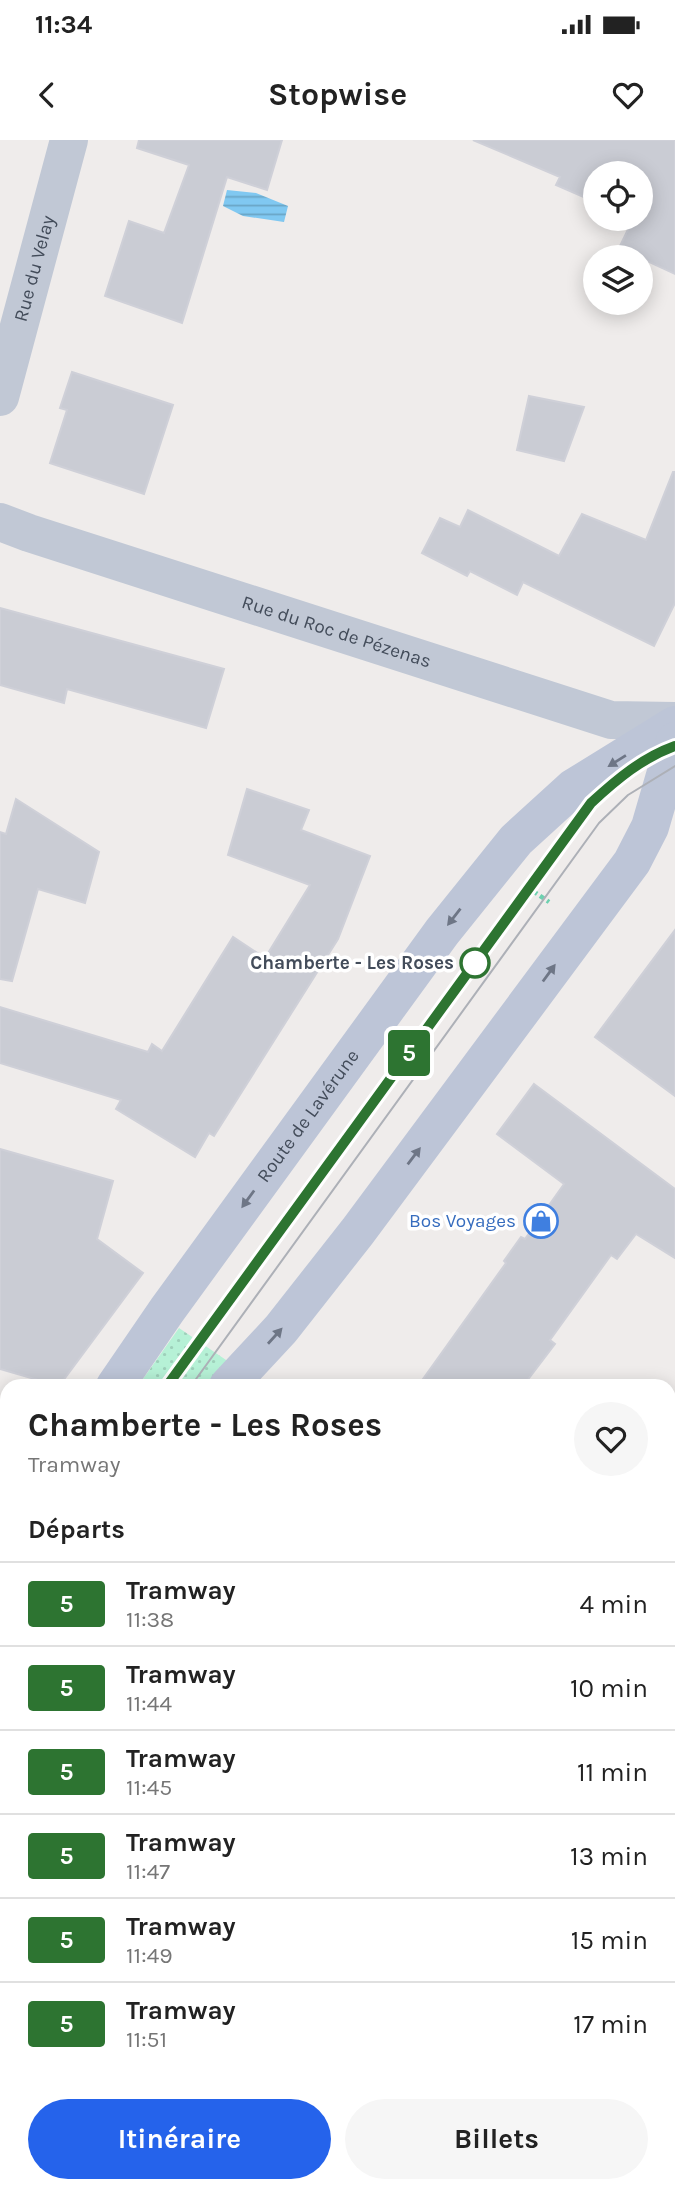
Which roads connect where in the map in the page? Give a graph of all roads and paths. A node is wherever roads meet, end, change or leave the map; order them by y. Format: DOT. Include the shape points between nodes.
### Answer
graph roads {
  1 [pos="69,140"];
  2 [pos="0,397"];
  3 [pos="0,522"];
  4 [pos="675,723"];
  5 [pos="675,741"];
  6 [pos="120,1379"];
  7 [pos="235,1379"];
  1 -- 2 [label="street, Rue du Velay"];
  3 -- 4 [label="street, Rue du Roc de Pézenas" via="611,720"];
  4 -- 6 [label="street, Route de Lavérune, one-way" via="573,788 516,840 442,932"];
  7 -- 5 [label="street, one-way" via="281,1329 358,1231 632,862 650,827"];
}
